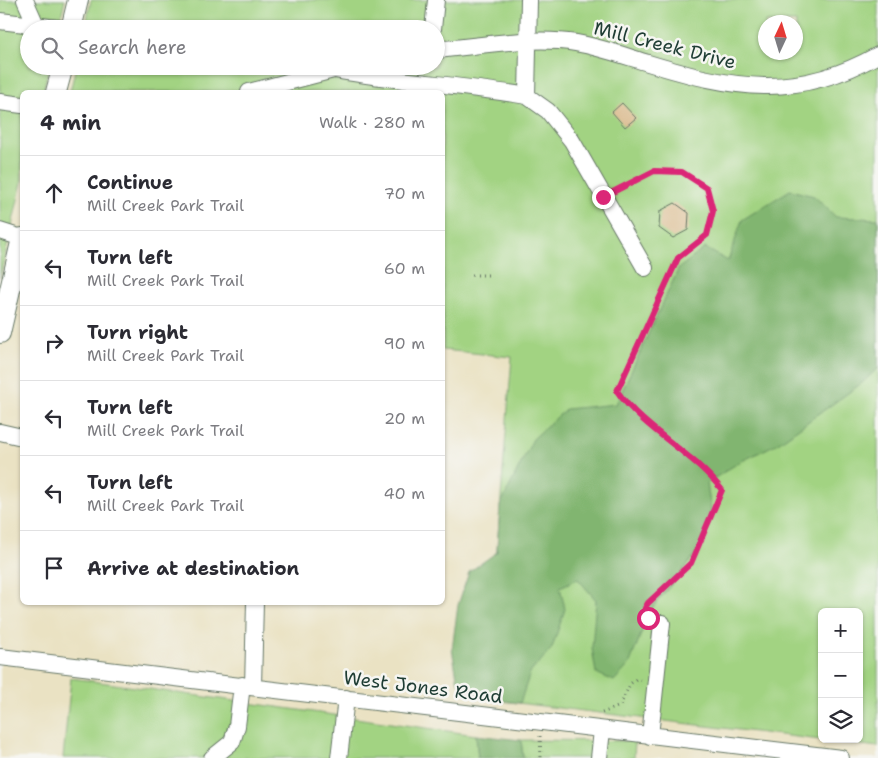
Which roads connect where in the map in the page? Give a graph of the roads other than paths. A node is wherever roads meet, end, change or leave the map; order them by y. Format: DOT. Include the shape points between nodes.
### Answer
graph roads {
  1 [pos="25,0"];
  2 [pos="78,0"];
  3 [pos="436,0"];
  4 [pos="529,0"];
  5 [pos="34,20"];
  6 [pos="73,20"];
  7 [pos="433,20"];
  8 [pos="0,21"];
  9 [pos="20,23"];
  10 [pos="527,42"];
  11 [pos="445,49"];
  12 [pos="878,55"];
  13 [pos="60,75"];
  14 [pos="315,75"];
  15 [pos="369,75"];
  16 [pos="56,90"];
  17 [pos="257,90"];
  18 [pos="527,96"];
  19 [pos="0,102"];
  20 [pos="20,105"];
  21 [pos="0,231"];
  22 [pos="20,237"];
  23 [pos="20,247"];
  24 [pos="645,268"];
  25 [pos="0,333"];
  26 [pos="0,432"];
  27 [pos="20,437"];
  28 [pos="255,605"];
  29 [pos="662,623"];
  30 [pos="0,657"];
  31 [pos="248,686"];
  32 [pos="346,698"];
  33 [pos="602,730"];
  34 [pos="650,736"];
  35 [pos="212,758"];
  36 [pos="339,758"];
  37 [pos="599,758"];
  38 [pos="841,758"];
  1 -- 5 [label="street"];
  2 -- 6 [label="main road"];
  3 -- 7 [label="street"];
  4 -- 10 [label="street"];
  8 -- 9 [label="street"];
  10 -- 11 [label="street, Mill Creek Drive"];
  10 -- 12 [label="street, Mill Creek Drive" via="578,43 673,71 770,87 817,81"];
  10 -- 18 [label="street"];
  13 -- 16 [label="main road"];
  14 -- 17 [label="street"];
  15 -- 18 [label="street"];
  18 -- 24 [label="street" via="548,111 572,141"];
  19 -- 20 [label="street"];
  21 -- 22 [label="street"];
  23 -- 25 [label="main road"];
  26 -- 27 [label="street"];
  28 -- 31 [label="street"];
  29 -- 34 [label="street"];
  30 -- 31 [label="street, West Jones Road"];
  31 -- 32 [label="street, West Jones Road"];
  31 -- 35 [label="street" via="232,742"];
  32 -- 33 [label="street, West Jones Road"];
  32 -- 36 [label="street"];
  33 -- 34 [label="street, West Jones Road"];
  33 -- 37 [label="street"];
  34 -- 38 [label="street, West Jones Road"];
}
